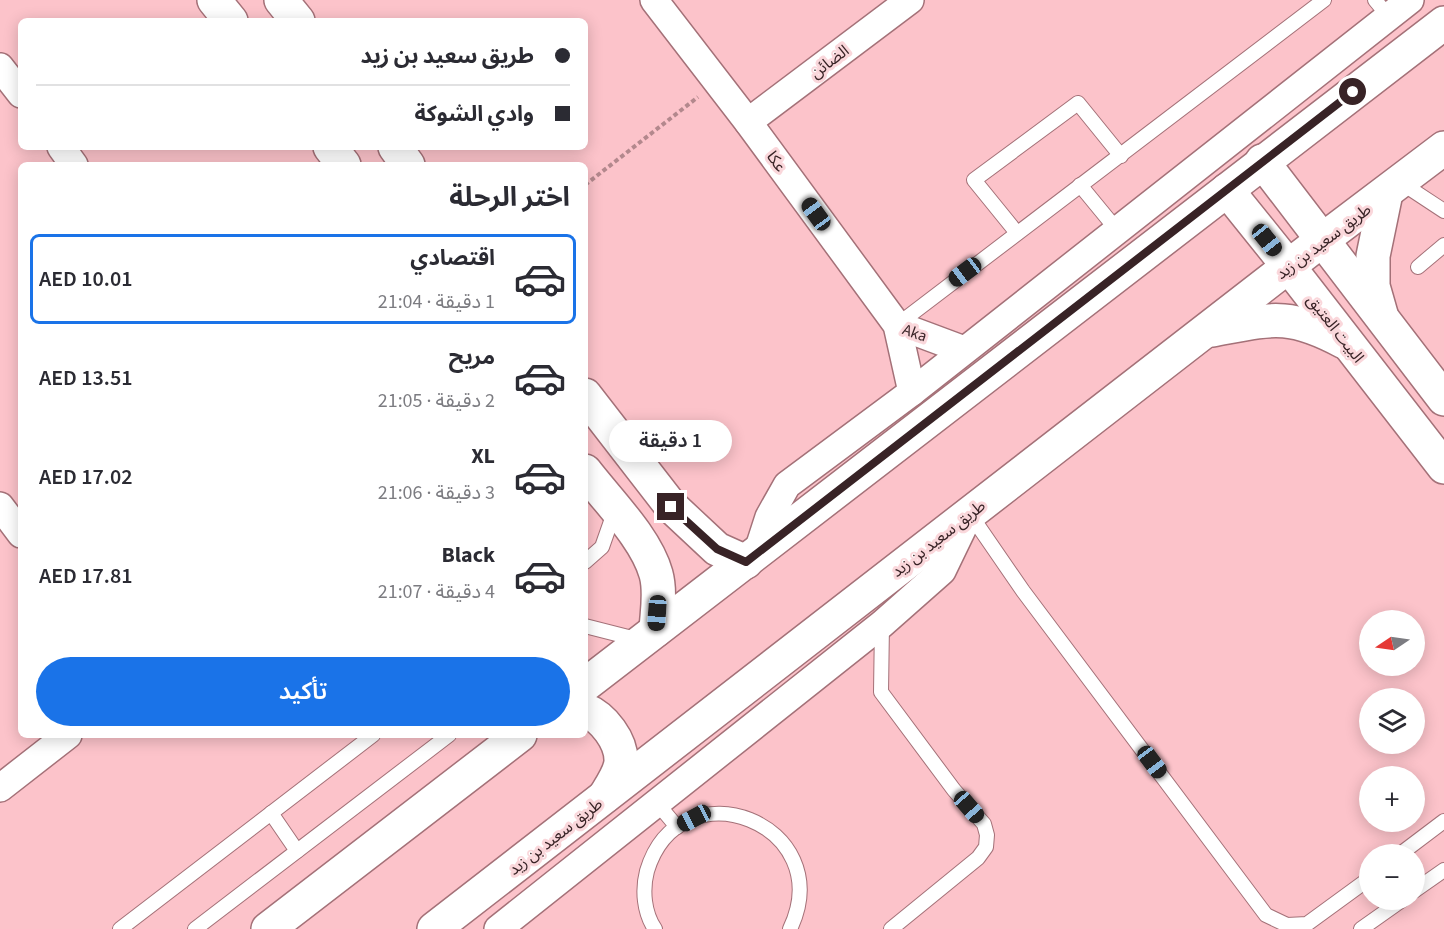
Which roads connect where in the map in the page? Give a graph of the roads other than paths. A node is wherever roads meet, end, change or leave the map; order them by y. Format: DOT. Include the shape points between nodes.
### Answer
graph roads {
  1 [pos="214,0"];
  2 [pos="281,0"];
  3 [pos="654,0"];
  4 [pos="910,0"];
  5 [pos="1323,0"];
  6 [pos="1410,0"];
  7 [pos="1382,8"];
  8 [pos="229,18"];
  9 [pos="296,18"];
  10 [pos="1444,23"];
  11 [pos="0,67"];
  12 [pos="18,90"];
  13 [pos="748,122"];
  14 [pos="1444,148"];
  15 [pos="332,150"];
  16 [pos="396,150"];
  17 [pos="1121,156"];
  18 [pos="1262,161"];
  19 [pos="342,162"];
  20 [pos="406,162"];
  21 [pos="1080,185"];
  22 [pos="1393,188"];
  23 [pos="1227,190"];
  24 [pos="1444,211"];
  25 [pos="1117,230"];
  26 [pos="1017,233"];
  27 [pos="1321,241"];
  28 [pos="1444,245"];
  29 [pos="1289,267"];
  30 [pos="1418,267"];
  31 [pos="1382,319"];
  32 [pos="897,325"];
  33 [pos="1204,332"];
  34 [pos="1351,346"];
  35 [pos="964,350"];
  36 [pos="912,392"];
  37 [pos="588,399"];
  38 [pos="1444,399"];
  39 [pos="1444,467"];
  40 [pos="588,475"];
  41 [pos="0,506"];
  42 [pos="671,507"];
  43 [pos="615,510"];
  44 [pos="970,513"];
  45 [pos="18,530"];
  46 [pos="635,535"];
  47 [pos="752,556"];
  48 [pos="588,559"];
  49 [pos="882,624"];
  50 [pos="588,628"];
  51 [pos="649,635"];
  52 [pos="588,683"];
  53 [pos="588,711"];
  54 [pos="64,738"];
  55 [pos="369,738"];
  56 [pos="445,738"];
  57 [pos="516,738"];
  58 [pos="0,788"];
  59 [pos="604,797"];
  60 [pos="657,803"];
  61 [pos="271,813"];
  62 [pos="1444,821"];
  63 [pos="677,827"];
  64 [pos="1414,844"];
  65 [pos="297,851"];
  66 [pos="1444,870"];
  67 [pos="1425,883"];
  68 [pos="1359,886"];
  69 [pos="1388,910"];
  70 [pos="120,929"];
  71 [pos="195,929"];
  72 [pos="267,929"];
  73 [pos="434,929"];
  74 [pos="498,929"];
  75 [pos="655,929"];
  76 [pos="790,929"];
  77 [pos="891,929"];
  78 [pos="1361,929"];
  1 -- 8 [label="main road"];
  2 -- 9 [label="main road"];
  3 -- 13 [label="street, عكا"];
  4 -- 13 [label="street, الضائن"];
  5 -- 17 [label="lane"];
  6 -- 7 [label="street"];
  7 -- 25 [label="street"];
  10 -- 18 [label="main road"];
  11 -- 12 [label="street"];
  13 -- 32 [label="street, عكا"];
  14 -- 22 [label="main road, طريق سعيد بن زيد"];
  15 -- 19 [label="main road"];
  16 -- 20 [label="main road"];
  17 -- 21 [label="lane"];
  17 -- 26 [label="lane" via="1078,103 974,180"];
  18 -- 23 [label="main road"];
  18 -- 27 [label="main road"];
  21 -- 25 [label="lane"];
  21 -- 26 [label="lane"];
  22 -- 24 [label="lane"];
  22 -- 27 [label="main road, طريق سعيد بن زيد"];
  22 -- 31 [label="main road" via="1373,256 1373,286"];
  23 -- 29 [label="main road, البيت العتيق"];
  23 -- 47 [label="main road"];
  25 -- 35 [label="street"];
  26 -- 32 [label="lane"];
  27 -- 29 [label="main road, طريق سعيد بن زيد"];
  27 -- 31 [label="main road"];
  28 -- 30 [label="lane"];
  29 -- 33 [label="main road, طريق سعيد بن زيد"];
  29 -- 34 [label="main road, البيت العتيق"];
  31 -- 38 [label="main road"];
  32 -- 35 [label="street, Aka"];
  32 -- 36 [label="street, Aka"];
  33 -- 34 [label="main road" via="1283,320 1317,328"];
  33 -- 44 [label="main road, طريق سعيد بن زيد"];
  34 -- 39 [label="main road, البيت العتيق"];
  35 -- 36 [label="street"];
  36 -- 47 [label="street" via="787,485"];
  37 -- 42 [label="main road"];
  40 -- 43 [label="main road"];
  41 -- 45 [label="street"];
  42 -- 46 [label="main road"];
  42 -- 47 [label="main road" via="717,549"];
  43 -- 46 [label="main road"];
  43 -- 48 [label="lane" via="602,547"];
  44 -- 49 [label="street" via="942,572"];
  44 -- 59 [label="main road, طريق سعيد بن زيد"];
  44 -- 68 [label="lane" via="1023,591 1266,915 1287,924 1306,924"];
  46 -- 51 [label="main road" via="649,555 656,576 658,596"];
  47 -- 51 [label="main road"];
  49 -- 60 [label="street"];
  49 -- 77 [label="lane" via="881,692 984,824 987,835 986,848 978,858"];
  50 -- 51 [label="lane"];
  51 -- 52 [label="main road"];
  53 -- 59 [label="main road" via="604,724 619,749 621,762"];
  54 -- 58 [label="street"];
  55 -- 61 [label="lane"];
  56 -- 65 [label="lane"];
  57 -- 72 [label="main road"];
  59 -- 73 [label="main road, طريق سعيد بن زيد"];
  60 -- 63 [label="lane"];
  60 -- 74 [label="street"];
  61 -- 65 [label="lane"];
  61 -- 70 [label="lane"];
  62 -- 64 [label="lane"];
  63 -- 75 [label="lane" via="651,858 645,877 644,901"];
  63 -- 76 [label="lane" via="694,818 732,814 771,831 796,867 800,889"];
  65 -- 71 [label="lane"];
  66 -- 67 [label="lane"];
  69 -- 78 [label="lane"];
}
